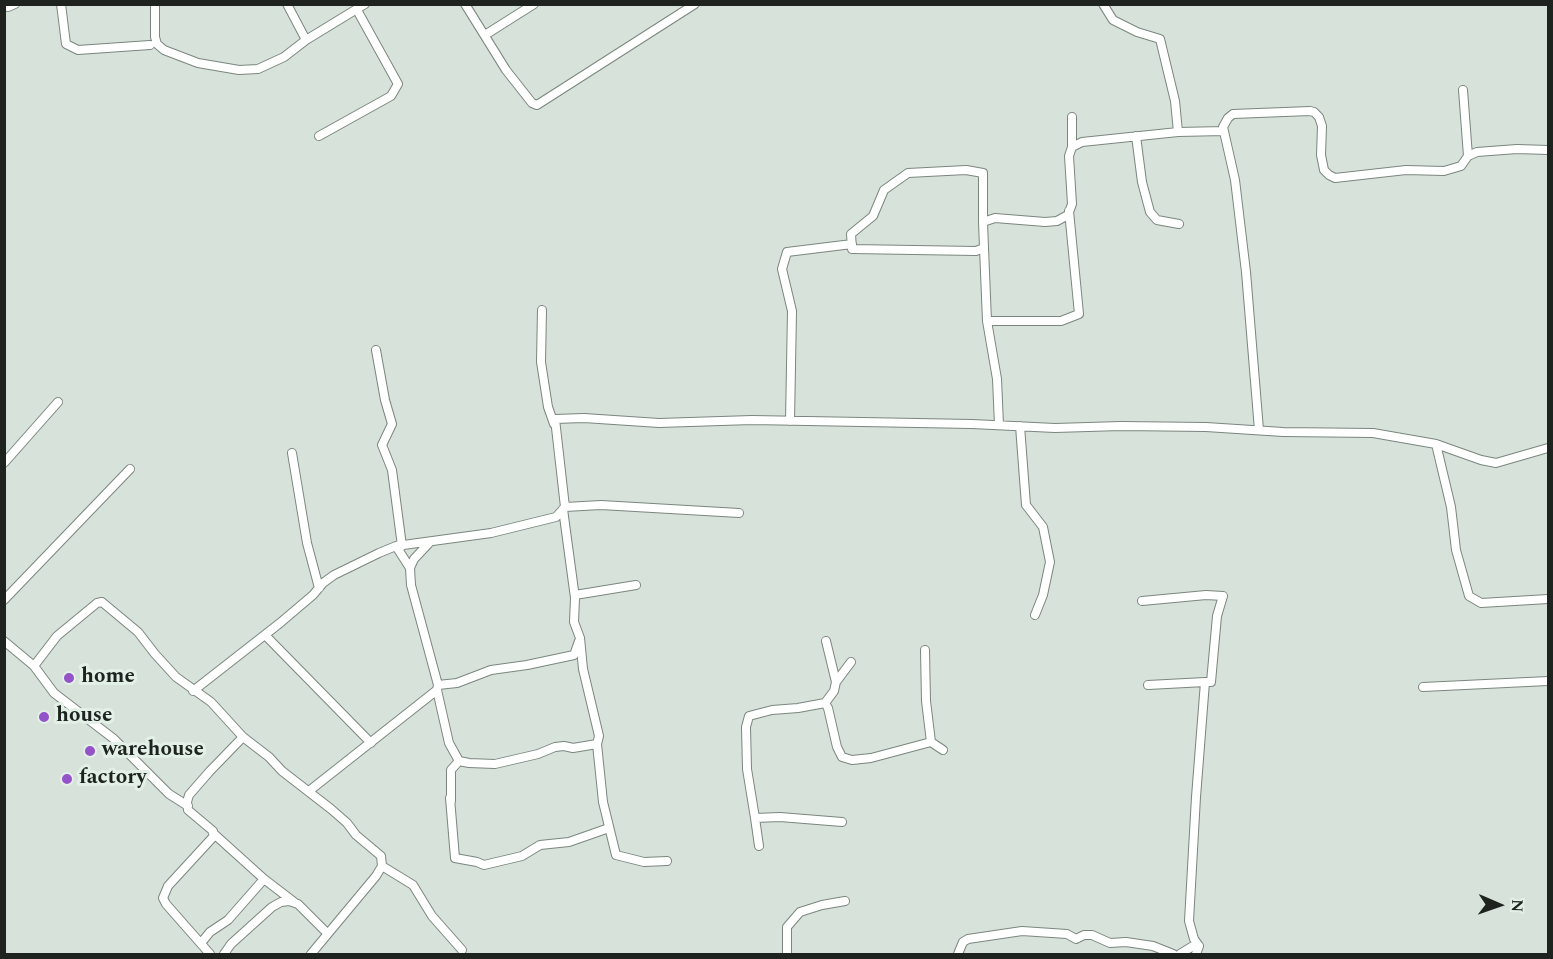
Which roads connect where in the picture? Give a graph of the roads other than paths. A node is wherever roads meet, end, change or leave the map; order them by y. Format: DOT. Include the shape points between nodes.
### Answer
graph roads {
  1 [pos="61,4"];
  2 [pos="155,4"];
  3 [pos="287,4"];
  4 [pos="365,4"];
  5 [pos="465,4"];
  6 [pos="534,4"];
  7 [pos="695,4"];
  8 [pos="1103,4"];
  9 [pos="357,10"];
  10 [pos="485,35"];
  11 [pos="306,40"];
  12 [pos="150,45"];
  13 [pos="1463,90"];
  14 [pos="1072,117"];
  15 [pos="1224,131"];
  16 [pos="1178,132"];
  17 [pos="319,136"];
  18 [pos="1136,136"];
  19 [pos="1072,147"];
  20 [pos="1548,150"];
  21 [pos="1468,156"];
  22 [pos="1069,211"];
  23 [pos="983,222"];
  24 [pos="1179,224"];
  25 [pos="852,244"];
  26 [pos="984,248"];
  27 [pos="542,310"];
  28 [pos="987,321"];
  29 [pos="376,350"];
  30 [pos="57,402"];
  31 [pos="790,421"];
  32 [pos="999,425"];
  33 [pos="554,426"];
  34 [pos="1020,426"];
  35 [pos="1258,430"];
  36 [pos="1436,444"];
  37 [pos="1548,448"];
  38 [pos="292,453"];
  39 [pos="4,463"];
  40 [pos="130,469"];
  41 [pos="564,508"];
  42 [pos="739,513"];
  43 [pos="430,542"];
  44 [pos="399,546"];
  45 [pos="410,568"];
  46 [pos="636,585"];
  47 [pos="319,588"];
  48 [pos="575,595"];
  49 [pos="1548,599"];
  50 [pos="4,600"];
  51 [pos="1142,601"];
  52 [pos="1035,615"];
  53 [pos="265,635"];
  54 [pos="580,638"];
  55 [pos="4,641"];
  56 [pos="826,641"];
  57 [pos="925,650"];
  58 [pos="851,662"];
  59 [pos="34,666"];
  60 [pos="1548,681"];
  61 [pos="836,682"];
  62 [pos="1205,682"];
  63 [pos="1148,685"];
  64 [pos="437,687"];
  65 [pos="1423,687"];
  66 [pos="193,690"];
  67 [pos="825,703"];
  68 [pos="243,737"];
  69 [pos="931,742"];
  70 [pos="371,743"];
  71 [pos="597,744"];
  72 [pos="943,750"];
  73 [pos="459,760"];
  74 [pos="309,791"];
  75 [pos="188,806"];
  76 [pos="755,818"];
  77 [pos="842,822"];
  78 [pos="609,828"];
  79 [pos="213,833"];
  80 [pos="759,846"];
  81 [pos="667,861"];
  82 [pos="382,866"];
  83 [pos="264,879"];
  84 [pos="845,901"];
  85 [pos="296,904"];
  86 [pos="327,933"];
  87 [pos="201,943"];
  88 [pos="1199,946"];
  89 [pos="462,950"];
  90 [pos="210,954"];
  91 [pos="224,954"];
  92 [pos="311,954"];
  93 [pos="787,954"];
  94 [pos="958,954"];
  95 [pos="1173,954"];
  96 [pos="1180,954"];
  97 [pos="1196,954"];
  1 -- 12 [label="street" via="66,44 78,50"];
  2 -- 11 [label="street" via="157,44 171,54 198,63 258,69 284,57"];
  3 -- 11 [label="street"];
  4 -- 9 [label="street"];
  5 -- 10 [label="street"];
  6 -- 10 [label="street"];
  7 -- 10 [label="street" via="540,105 532,103"];
  8 -- 16 [label="street" via="1113,20 1160,39"];
  9 -- 11 [label="street"];
  9 -- 17 [label="street" via="398,84 391,96"];
  13 -- 21 [label="street"];
  14 -- 19 [label="street"];
  15 -- 16 [label="street"];
  15 -- 21 [label="street" via="1233,114 1314,112 1322,126 1324,170 1335,178 1406,170 1444,171 1461,166"];
  15 -- 35 [label="street" via="1235,180 1246,272"];
  16 -- 18 [label="street"];
  18 -- 19 [label="street" via="1082,142"];
  18 -- 24 [label="street" via="1150,212 1157,220"];
  19 -- 22 [label="street"];
  20 -- 21 [label="street" via="1487,151"];
  22 -- 23 [label="street" via="1057,221 995,218"];
  22 -- 28 [label="street" via="1079,314 1061,321"];
  23 -- 25 [label="street" via="984,173 908,173 884,190 873,216 851,234"];
  23 -- 26 [label="street"];
  25 -- 26 [label="street" via="852,249"];
  25 -- 31 [label="street" via="787,252 782,269 792,311"];
  26 -- 28 [label="street"];
  27 -- 33 [label="street" via="541,362"];
  28 -- 32 [label="street"];
  29 -- 44 [label="street" via="392,424 382,445 392,470"];
  30 -- 39 [label="street"];
  31 -- 32 [label="street"];
  31 -- 33 [label="street" via="659,423 584,418 555,419"];
  32 -- 34 [label="street"];
  33 -- 41 [label="street"];
  34 -- 35 [label="street" via="1206,426"];
  34 -- 52 [label="street" via="1026,505 1043,527 1050,561"];
  35 -- 36 [label="street" via="1373,433"];
  36 -- 37 [label="street" via="1496,463"];
  36 -- 49 [label="street" via="1469,596 1481,603"];
  38 -- 47 [label="street"];
  40 -- 50 [label="street"];
  41 -- 42 [label="street" via="601,505"];
  41 -- 43 [label="street" via="556,517 491,533"];
  41 -- 48 [label="street"];
  43 -- 44 [label="street"];
  43 -- 45 [label="street"];
  44 -- 45 [label="street"];
  44 -- 47 [label="street" via="334,575"];
  45 -- 64 [label="street"];
  46 -- 48 [label="street"];
  47 -- 53 [label="street"];
  48 -- 54 [label="street" via="574,622"];
  51 -- 62 [label="street" via="1223,596 1217,616 1211,682"];
  53 -- 66 [label="street"];
  53 -- 70 [label="street"];
  54 -- 64 [label="street" via="574,655 491,670"];
  54 -- 71 [label="street"];
  55 -- 59 [label="street"];
  56 -- 61 [label="street"];
  57 -- 69 [label="street"];
  58 -- 61 [label="street"];
  59 -- 66 [label="street" via="57,636 102,602 138,632 176,677"];
  59 -- 75 [label="street" via="54,693 114,739 169,794"];
  60 -- 65 [label="street"];
  61 -- 67 [label="street"];
  62 -- 63 [label="street"];
  62 -- 88 [label="street" via="1189,921"];
  64 -- 70 [label="street"];
  64 -- 73 [label="street" via="449,743"];
  66 -- 68 [label="street" via="211,702"];
  67 -- 69 [label="street" via="842,757 871,758"];
  67 -- 76 [label="street" via="749,716 747,770"];
  68 -- 74 [label="street"];
  68 -- 75 [label="street" via="189,795"];
  69 -- 72 [label="street"];
  70 -- 74 [label="street"];
  71 -- 73 [label="street" via="555,747 495,764"];
  71 -- 78 [label="street"];
  73 -- 78 [label="street" via="451,770 455,858 484,865"];
  74 -- 82 [label="street" via="381,856"];
  75 -- 79 [label="street"];
  76 -- 77 [label="street"];
  76 -- 80 [label="street"];
  78 -- 81 [label="street" via="616,855 644,862"];
  79 -- 83 [label="street"];
  79 -- 87 [label="street" via="211,840 168,886 163,898"];
  82 -- 86 [label="street"];
  82 -- 89 [label="street" via="413,885 432,916"];
  83 -- 85 [label="street"];
  83 -- 87 [label="street" via="228,920"];
  84 -- 93 [label="street" via="800,912 788,927"];
  85 -- 86 [label="street"];
  85 -- 91 [label="street" via="281,902 272,907"];
  86 -- 92 [label="street"];
  87 -- 90 [label="street"];
  88 -- 96 [label="street"];
  88 -- 97 [label="street"];
  94 -- 95 [label="street" via="968,939 1027,931 1067,934 1076,939 1092,935 1110,943 1154,946"];
}
